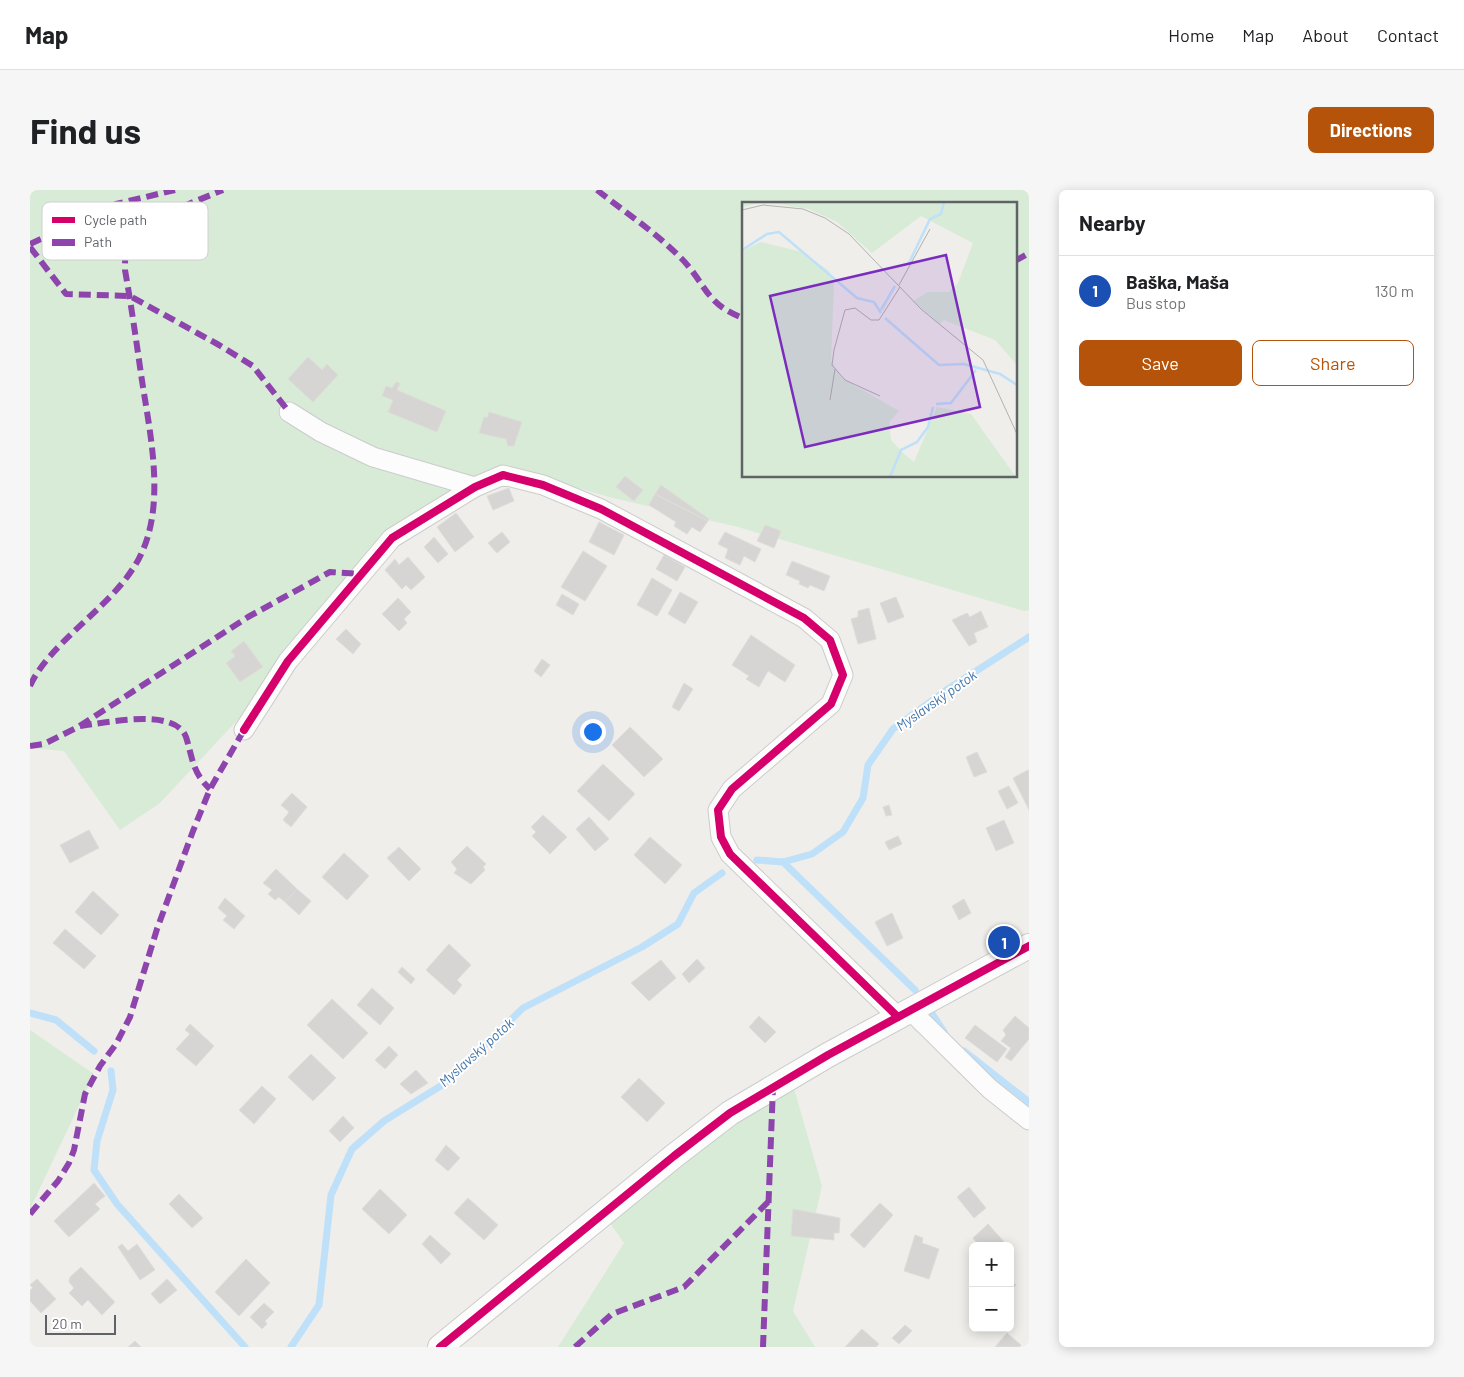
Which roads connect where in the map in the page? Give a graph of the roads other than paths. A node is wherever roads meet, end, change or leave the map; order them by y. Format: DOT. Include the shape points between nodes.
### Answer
graph roads {
  1 [pos="288,412"];
  2 [pos="475,487"];
  3 [pos="244,730"];
  4 [pos="1029,946"];
  5 [pos="904,1013"];
  6 [pos="1029,1120"];
  7 [pos="440,1347"];
  1 -- 2 [label="street" via="373,457"];
  2 -- 3 [label="street" via="392,538 288,661"];
  2 -- 5 [label="street" via="503,476 543,485 592,505 804,618 830,640 843,675 831,704 732,789 718,810 721,837 730,854"];
  4 -- 5 [label="street"];
  5 -- 6 [label="street"];
  5 -- 7 [label="street" via="730,1114"];
}
